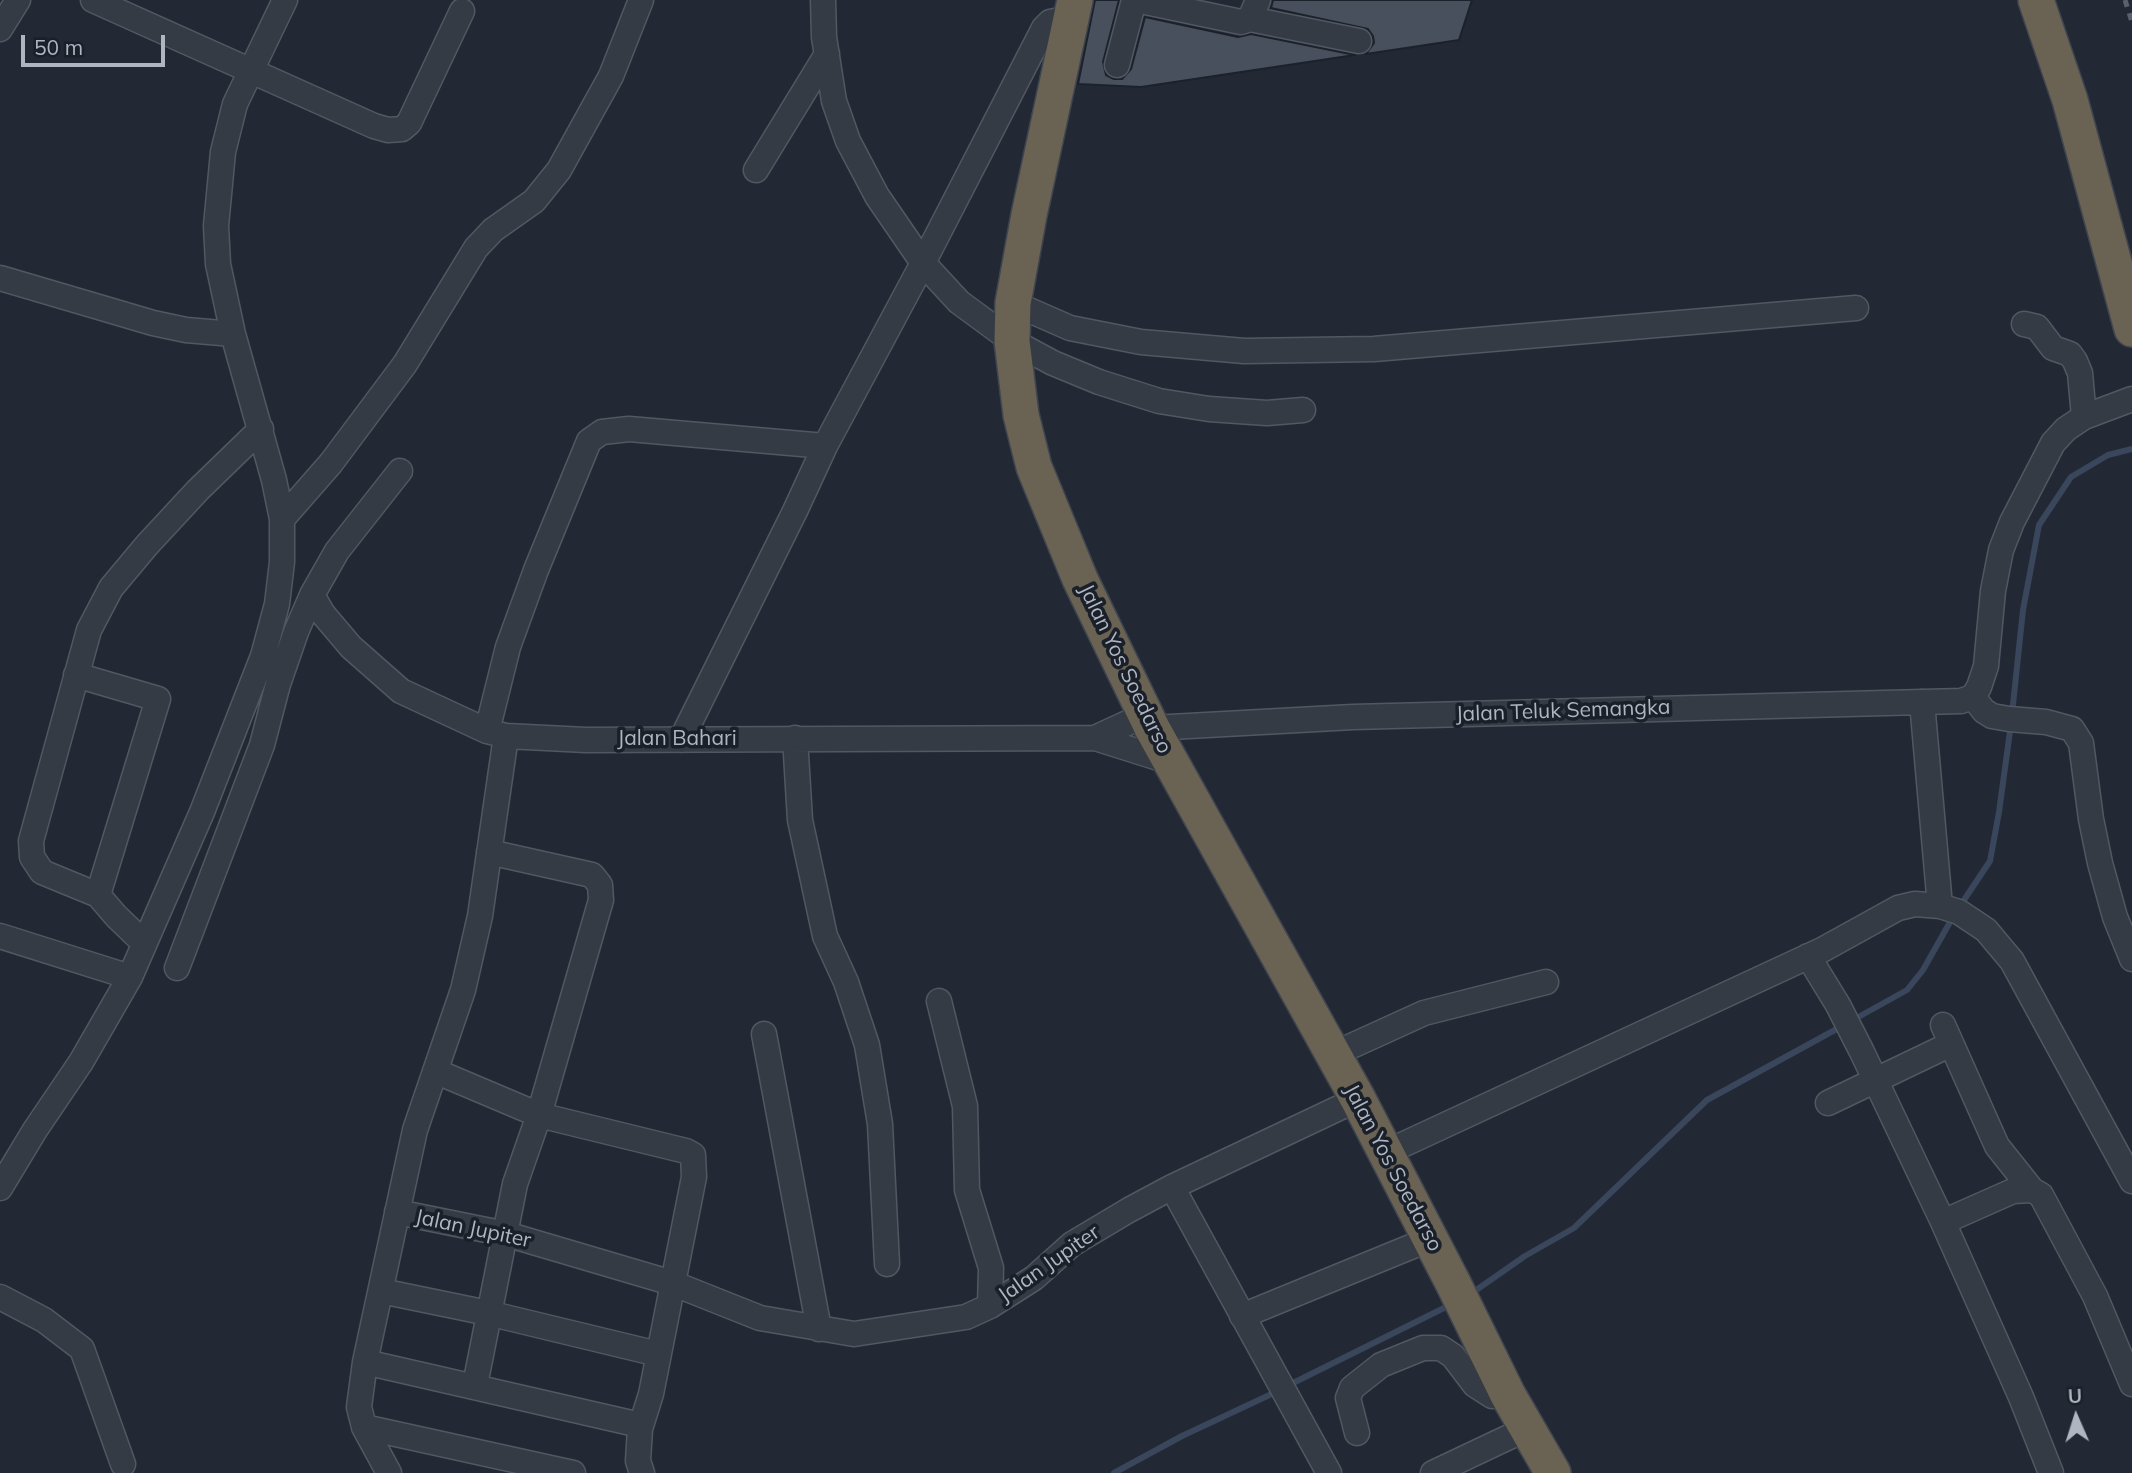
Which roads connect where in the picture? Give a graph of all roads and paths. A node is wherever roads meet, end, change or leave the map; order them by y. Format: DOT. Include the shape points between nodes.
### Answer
graph roads {
  1 [pos="18,0"];
  2 [pos="93,0"];
  3 [pos="285,0"];
  4 [pos="641,0"];
  5 [pos="823,0"];
  6 [pos="1135,0"];
  7 [pos="2036,0"];
  8 [pos="1254,10"];
  9 [pos="462,11"];
  10 [pos="1072,12"];
  11 [pos="0,29"];
  12 [pos="1359,41"];
  13 [pos="827,54"];
  14 [pos="1117,65"];
  15 [pos="250,71"];
  16 [pos="756,170"];
  17 [pos="923,263"];
  18 [pos="0,278"];
  19 [pos="1013,303"];
  20 [pos="1856,308"];
  21 [pos="2024,324"];
  22 [pos="2132,328"];
  23 [pos="233,334"];
  24 [pos="1012,341"];
  25 [pos="2132,399"];
  26 [pos="1303,410"];
  27 [pos="2084,417"];
  28 [pos="261,429"];
  29 [pos="825,446"];
  30 [pos="400,471"];
  31 [pos="282,519"];
  32 [pos="312,595"];
  33 [pos="76,676"];
  34 [pos="1973,697"];
  35 [pos="1922,702"];
  36 [pos="1149,721"];
  37 [pos="496,733"];
  38 [pos="795,738"];
  39 [pos="1096,738"];
  40 [pos="681,740"];
  41 [pos="1171,762"];
  42 [pos="489,852"];
  43 [pos="98,895"];
  44 [pos="1940,906"];
  45 [pos="0,936"];
  46 [pos="144,943"];
  47 [pos="1808,956"];
  48 [pos="2132,959"];
  49 [pos="177,968"];
  50 [pos="130,977"];
  51 [pos="1546,982"];
  52 [pos="939,1001"];
  53 [pos="764,1034"];
  54 [pos="1334,1054"];
  55 [pos="435,1071"];
  56 [pos="1875,1080"];
  57 [pos="1358,1099"];
  58 [pos="1828,1103"];
  59 [pos="539,1115"];
  60 [pos="1385,1153"];
  61 [pos="2132,1181"];
  62 [pos="1172,1187"];
  63 [pos="0,1188"];
  64 [pos="2032,1189"];
  65 [pos="397,1212"];
  66 [pos="1943,1222"];
  67 [pos="506,1234"];
  68 [pos="1430,1239"];
  69 [pos="887,1264"];
  70 [pos="671,1283"];
  71 [pos="381,1291"];
  72 [pos="0,1297"];
  73 [pos="990,1306"];
  74 [pos="488,1313"];
  75 [pos="1242,1316"];
  76 [pos="820,1329"];
  77 [pos="658,1354"];
  78 [pos="365,1362"];
  79 [pos="2132,1384"];
  80 [pos="475,1385"];
  81 [pos="1508,1395"];
  82 [pos="640,1426"];
  83 [pos="364,1427"];
  84 [pos="1526,1429"];
  85 [pos="1357,1433"];
  86 [pos="122,1464"];
  87 [pos="390,1473"];
  88 [pos="573,1473"];
  89 [pos="642,1473"];
  90 [pos="1329,1473"];
  91 [pos="1433,1473"];
  92 [pos="1553,1473"];
  93 [pos="2051,1473"];
  1 -- 11 [label="street"];
  2 -- 15 [label="street"];
  3 -- 15 [label="street"];
  4 -- 31 [label="street" via="611,76 559,170 534,201 476,248 405,364 331,463"];
  5 -- 13 [label="street"];
  6 -- 8 [label="street" via="1241,22"];
  6 -- 14 [label="street"];
  7 -- 22 [label="highway" via="2070,100"];
  8 -- 12 [label="street"];
  9 -- 15 [label="street" via="409,123 402,129 374,126"];
  10 -- 17 [label="street" via="1044,28"];
  10 -- 19 [label="highway, Jalan Yos Soedarso"];
  13 -- 16 [label="street"];
  13 -- 17 [label="street" via="834,101 848,141 877,196"];
  15 -- 23 [label="street" via="235,104 223,152 216,226 218,264"];
  17 -- 24 [label="street" via="959,302"];
  17 -- 29 [label="street"];
  18 -- 23 [label="street" via="164,325"];
  19 -- 20 [label="street" via="1070,328 1141,342 1244,351 1374,349"];
  19 -- 24 [label="highway, Jalan Yos Soedarso"];
  21 -- 27 [label="street" via="2037,327 2053,348 2075,361"];
  23 -- 28 [label="street"];
  24 -- 26 [label="street" via="1053,363 1158,401 1267,413"];
  24 -- 36 [label="highway, Jalan Yos Soedarso" via="1021,415 1034,467 1080,579"];
  25 -- 27 [label="street"];
  27 -- 34 [label="street" via="2053,443 2001,550 1986,666"];
  28 -- 31 [label="street"];
  28 -- 33 [label="street" via="111,588 89,630"];
  29 -- 37 [label="street" via="629,429 602,432 589,441 508,648"];
  29 -- 40 [label="street"];
  30 -- 32 [label="street" via="337,551"];
  31 -- 46 [label="street" via="277,604 263,656"];
  32 -- 37 [label="street, Jalan Bahari" via="351,647 401,691"];
  32 -- 49 [label="street" via="278,684 258,757"];
  33 -- 43 [label="street" via="31,841 32,857 42,872"];
  33 -- 43 [label="street" via="158,699"];
  34 -- 35 [label="street, Jalan Teluk Semangka"];
  34 -- 48 [label="street" via="1992,716 2046,722 2072,730 2081,743 2100,863"];
  35 -- 36 [label="street, Jalan Teluk Semangka"];
  35 -- 44 [label="street"];
  36 -- 39 [label="street, Jalan Bahari"];
  36 -- 41 [label="highway, Jalan Yos Soedarso"];
  37 -- 40 [label="street, Jalan Bahari" via="586,740"];
  37 -- 42 [label="street"];
  38 -- 39 [label="street, Jalan Bahari"];
  38 -- 40 [label="street, Jalan Bahari"];
  38 -- 69 [label="street" via="800,820 825,936 867,1045 880,1124"];
  39 -- 41 [label="street, Jalan Bahari"];
  41 -- 54 [label="highway, Jalan Yos Soedarso"];
  42 -- 55 [label="street" via="463,990"];
  42 -- 59 [label="street" via="592,874 600,885 601,900"];
  43 -- 46 [label="street"];
  44 -- 47 [label="street" via="1898,908"];
  44 -- 61 [label="street" via="1986,930 2012,961"];
  45 -- 50 [label="street"];
  46 -- 50 [label="street"];
  47 -- 56 [label="street"];
  47 -- 60 [label="street"];
  50 -- 63 [label="street"];
  51 -- 54 [label="street" via="1424,1013"];
  52 -- 73 [label="street" via="965,1106 967,1190 991,1268"];
  53 -- 76 [label="street"];
  54 -- 57 [label="highway, Jalan Yos Soedarso"];
  55 -- 59 [label="street"];
  55 -- 65 [label="street" via="415,1130"];
  56 -- 58 [label="street"];
  56 -- 64 [label="street" via="1947,1035 1997,1146"];
  56 -- 66 [label="street"];
  57 -- 60 [label="highway, Jalan Yos Soedarso"];
  57 -- 62 [label="street, Jalan Jupiter"];
  59 -- 67 [label="street" via="515,1184"];
  59 -- 70 [label="street" via="693,1155 694,1177"];
  60 -- 68 [label="highway, Jalan Yos Soedarso"];
  62 -- 73 [label="street, Jalan Jupiter" via="1072,1244 1034,1278"];
  62 -- 75 [label="street"];
  64 -- 66 [label="street" via="2013,1191"];
  64 -- 79 [label="street" via="2041,1195 2095,1296"];
  65 -- 67 [label="street, Jalan Jupiter"];
  65 -- 71 [label="street"];
  66 -- 93 [label="street"];
  67 -- 70 [label="street, Jalan Jupiter"];
  67 -- 74 [label="street"];
  68 -- 75 [label="street"];
  68 -- 81 [label="highway, Jalan Yos Soedarso"];
  70 -- 76 [label="street, Jalan Jupiter" via="760,1318"];
  70 -- 77 [label="street"];
  71 -- 74 [label="street"];
  71 -- 78 [label="street"];
  72 -- 86 [label="street" via="44,1320 82,1349"];
  73 -- 76 [label="street, Jalan Jupiter" via="966,1317 897,1329 854,1334"];
  74 -- 77 [label="street"];
  74 -- 80 [label="street"];
  75 -- 90 [label="street"];
  77 -- 82 [label="street"];
  78 -- 80 [label="street"];
  78 -- 83 [label="street" via="359,1407"];
  80 -- 82 [label="street"];
  81 -- 84 [label="highway, Jalan Yos Soedarso"];
  81 -- 85 [label="street" via="1492,1396 1475,1385 1441,1348 1423,1349 1381,1365 1352,1388 1348,1398"];
  82 -- 89 [label="street"];
  83 -- 87 [label="street"];
  83 -- 88 [label="street"];
  84 -- 91 [label="street"];
  84 -- 92 [label="highway, Jalan Yos Soedarso"];
}
